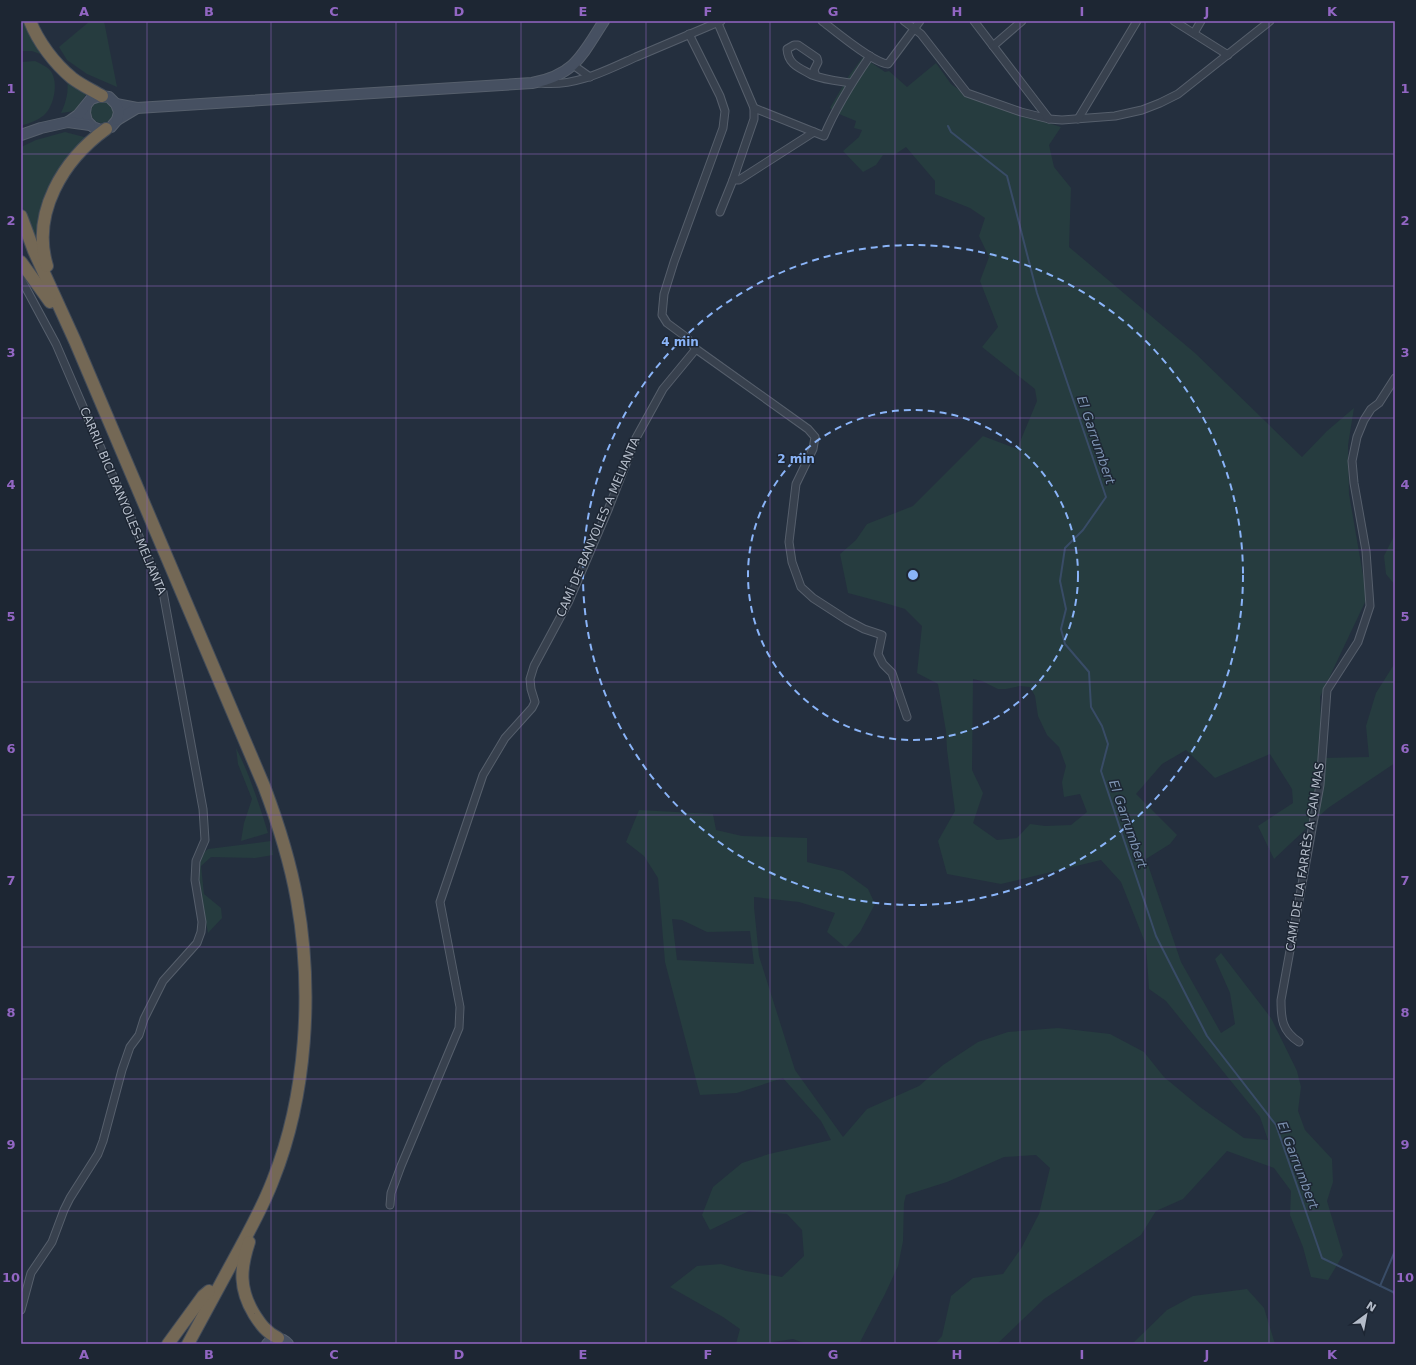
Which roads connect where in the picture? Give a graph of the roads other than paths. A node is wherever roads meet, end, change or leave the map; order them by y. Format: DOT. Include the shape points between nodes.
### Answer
graph roads {
  1 [pos="30,21"];
  2 [pos="604,21"];
  3 [pos="718,21"];
  4 [pos="822,21"];
  5 [pos="904,21"];
  6 [pos="920,21"];
  7 [pos="974,21"];
  8 [pos="1022,21"];
  9 [pos="1137,21"];
  10 [pos="1174,21"];
  11 [pos="1201,21"];
  12 [pos="1270,21"];
  13 [pos="914,29"];
  14 [pos="1194,33"];
  15 [pos="689,34"];
  16 [pos="993,46"];
  17 [pos="1228,55"];
  18 [pos="870,56"];
  19 [pos="573,65"];
  20 [pos="564,72"];
  21 [pos="816,76"];
  22 [pos="590,77"];
  23 [pos="532,82"];
  24 [pos="570,82"];
  25 [pos="851,83"];
  26 [pos="102,96"];
  27 [pos="116,104"];
  28 [pos="86,106"];
  29 [pos="137,108"];
  30 [pos="754,108"];
  31 [pos="1049,119"];
  32 [pos="1078,119"];
  33 [pos="117,120"];
  34 [pos="68,122"];
  35 [pos="90,125"];
  36 [pos="106,129"];
  37 [pos="814,132"];
  38 [pos="21,135"];
  39 [pos="733,180"];
  40 [pos="720,212"];
  41 [pos="21,216"];
  42 [pos="21,233"];
  43 [pos="21,262"];
  44 [pos="21,279"];
  45 [pos="54,304"];
  46 [pos="696,349"];
  47 [pos="1395,378"];
  48 [pos="907,716"];
  49 [pos="1299,1042"];
  50 [pos="390,1205"];
  51 [pos="260,1211"];
  52 [pos="209,1291"];
  53 [pos="21,1310"];
  54 [pos="278,1342"];
  55 [pos="168,1344"];
  56 [pos="181,1344"];
  57 [pos="188,1344"];
  1 -- 26 [label="highway" via="44,46 62,68 80,84"];
  2 -- 19 [label="main road"];
  3 -- 15 [label="street"];
  3 -- 30 [label="street"];
  4 -- 18 [label="street"];
  5 -- 13 [label="street"];
  6 -- 13 [label="street"];
  7 -- 16 [label="street"];
  8 -- 16 [label="street"];
  9 -- 32 [label="street"];
  10 -- 14 [label="street"];
  11 -- 14 [label="street"];
  12 -- 17 [label="street"];
  13 -- 18 [label="street" via="888,64 883,64"];
  13 -- 31 [label="street" via="921,34 967,93"];
  14 -- 17 [label="street"];
  15 -- 22 [label="street"];
  15 -- 46 [label="street" via="725,111 723,128 664,294 662,315 667,323 686,336"];
  16 -- 31 [label="street"];
  17 -- 32 [label="street" via="1178,94 1160,103 1115,116"];
  18 -- 25 [label="street"];
  19 -- 20 [label="main road"];
  19 -- 22 [label="street"];
  20 -- 23 [label="main road" via="550,79"];
  20 -- 24 [label="street"];
  21 -- 21 [label="street" via="792,63 787,57 789,47 798,45 817,58 814,70"];
  21 -- 25 [label="street" via="824,80"];
  22 -- 24 [label="street"];
  23 -- 24 [label="street"];
  23 -- 29 [label="main road"];
  25 -- 37 [label="street" via="824,136"];
  26 -- 27 [label="main road" via="111,98"];
  26 -- 28 [label="main road" via="92,98"];
  27 -- 29 [label="main road"];
  27 -- 33 [label="main road" via="119,112"];
  28 -- 34 [label="main road"];
  28 -- 35 [label="main road" via="85,116"];
  29 -- 33 [label="main road"];
  30 -- 37 [label="street"];
  30 -- 39 [label="street" via="754,119"];
  31 -- 32 [label="street"];
  33 -- 36 [label="main road"];
  34 -- 35 [label="main road"];
  34 -- 38 [label="main road"];
  35 -- 36 [label="main road" via="97,129"];
  36 -- 45 [label="highway" via="95,137 61,176 44,218 43,249 57,294"];
  37 -- 39 [label="street" via="739,180"];
  39 -- 40 [label="street"];
  41 -- 45 [label="highway"];
  42 -- 45 [label="highway"];
  43 -- 45 [label="highway"];
  44 -- 53 [label="street, CARRIL BICI BANYOLES-MELIANTA" via="56,344 163,592 203,809 205,840 196,861 195,880 202,922 197,943 163,981 139,1035 130,1047 104,1141 70,1198 52,1242 32,1273"];
  45 -- 51 [label="highway" via="248,747 273,810 292,876 300,923 304,972 301,1064 286,1143"];
  45 -- 52 [label="highway" via="256,782 276,840 291,901 298,949 300,997 292,1086 278,1141 258,1196"];
  46 -- 48 [label="street" via="808,429 815,437 813,450 796,484 789,542 792,562 801,588 813,598 852,623 882,635 878,654 892,673"];
  46 -- 50 [label="street, CAMÍ DE BANYOLES A MELIANTA" via="663,389 636,438 569,601 534,666 530,679 535,702 505,738 483,775 440,902 460,1007 459,1028 401,1166"];
  47 -- 49 [label="street, CAMÍ DE LA FARRÈS A CAN MAS" via="1364,420 1352,461 1366,551 1370,606 1358,642 1327,690 1320,786 1281,1000 1281,1015 1285,1028"];
  51 -- 54 [label="highway" via="243,1264 242,1286 248,1304 263,1328"];
  51 -- 57 [label="highway"];
  52 -- 55 [label="highway"];
  52 -- 56 [label="highway"];
}
